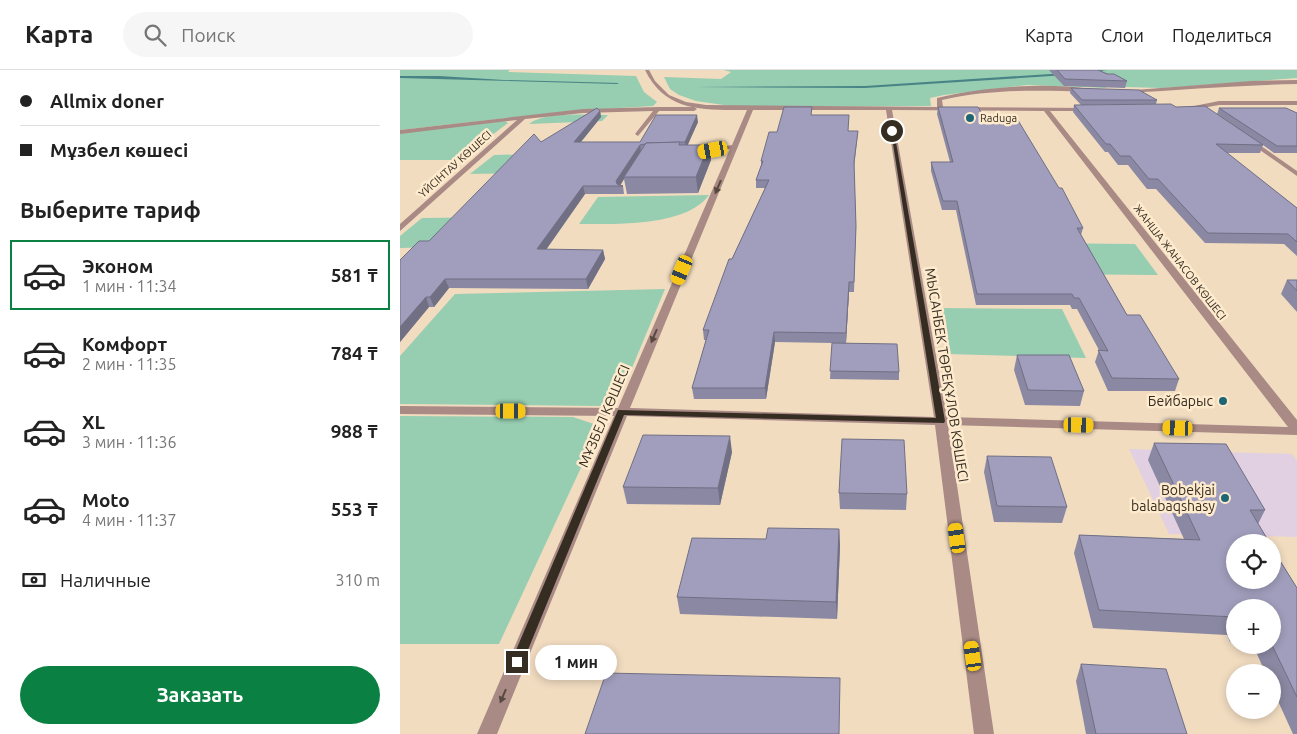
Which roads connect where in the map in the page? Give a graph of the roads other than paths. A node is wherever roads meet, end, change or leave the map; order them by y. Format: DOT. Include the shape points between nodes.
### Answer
graph roads {
  1 [pos="648,70"];
  2 [pos="1297,82"];
  3 [pos="1096,91"];
  4 [pos="1122,92"];
  5 [pos="1297,103"];
  6 [pos="691,106"];
  7 [pos="1094,108"];
  8 [pos="1182,108"];
  9 [pos="1201,108"];
  10 [pos="658,109"];
  11 [pos="743,109"];
  12 [pos="1046,109"];
  13 [pos="889,110"];
  14 [pos="940,110"];
  15 [pos="1209,112"];
  16 [pos="524,117"];
  17 [pos="400,132"];
  18 [pos="638,134"];
  19 [pos="1241,135"];
  20 [pos="735,146"];
  21 [pos="686,153"];
  22 [pos="1297,174"];
  23 [pos="400,228"];
  24 [pos="400,410"];
  25 [pos="621,412"];
  26 [pos="941,421"];
  27 [pos="1297,430"];
  28 [pos="487,734"];
  29 [pos="984,734"];
  1 -- 6 [label="street" via="660,92"];
  2 -- 4 [label="street"];
  3 -- 14 [label="street" via="1040,88 961,94 939,99"];
  5 -- 9 [label="street" via="1219,103"];
  6 -- 10 [label="street"];
  6 -- 11 [label="street"];
  7 -- 12 [label="street"];
  8 -- 9 [label="street"];
  9 -- 15 [label="street"];
  10 -- 16 [label="street"];
  10 -- 18 [label="street"];
  11 -- 13 [label="street"];
  11 -- 20 [label="street, МҰЗБЕЛ КӨШЕСІ"];
  12 -- 14 [label="street"];
  12 -- 27 [label="street, ЖАНША ЖАНАСОВ КӨШЕСІ"];
  13 -- 14 [label="street"];
  13 -- 26 [label="street, МЫСАНБЕК ТӨРЕҚҰЛОВ КӨШЕСІ"];
  16 -- 17 [label="street"];
  16 -- 23 [label="street, ҮЙСІНТАУ КӨШЕСІ"];
  19 -- 22 [label="street"];
  20 -- 21 [label="street"];
  20 -- 25 [label="street, МҰЗБЕЛ КӨШЕСІ, one-way"];
  24 -- 25 [label="street"];
  25 -- 26 [label="street"];
  25 -- 28 [label="street, МҰЗБЕЛ КӨШЕСІ, one-way"];
  26 -- 27 [label="street"];
  26 -- 29 [label="street, МЫСАНБЕК ТӨРЕҚҰЛОВ КӨШЕСІ"];
}
